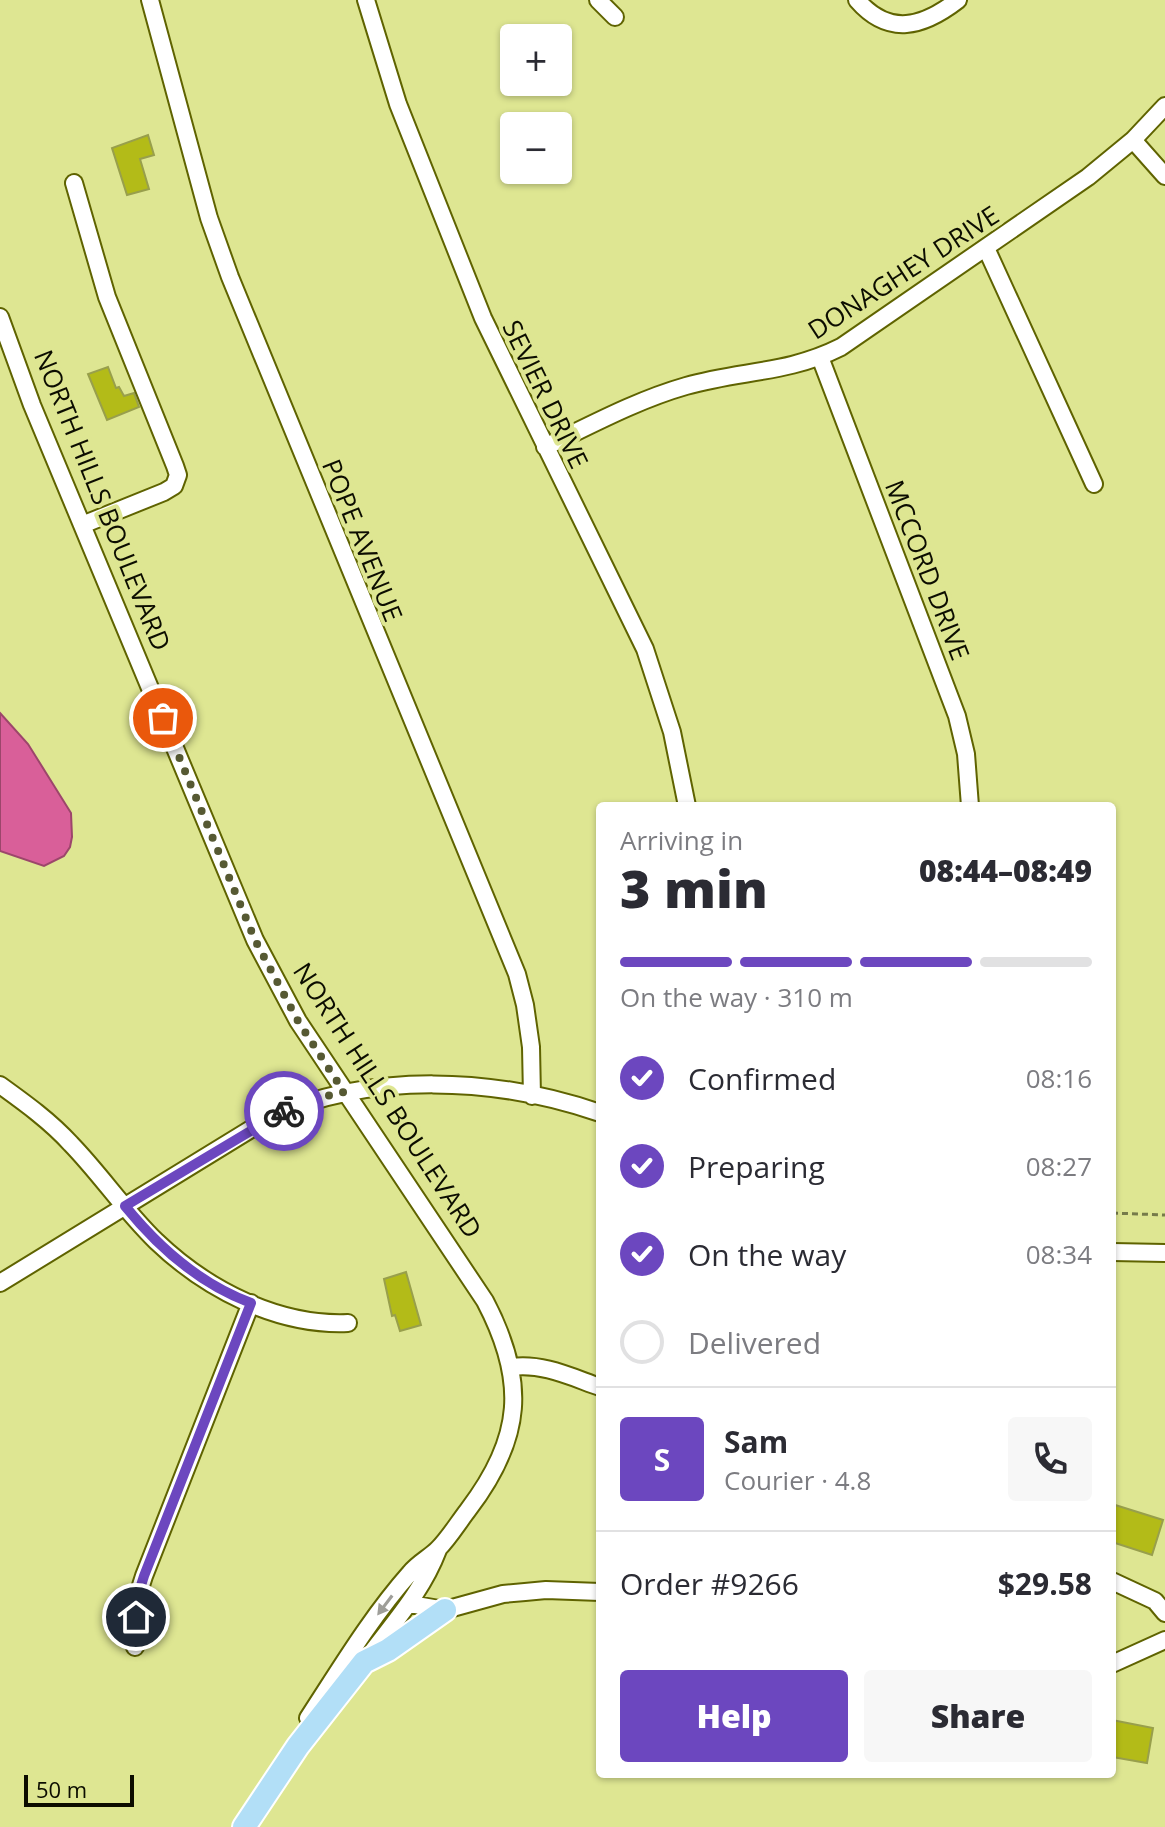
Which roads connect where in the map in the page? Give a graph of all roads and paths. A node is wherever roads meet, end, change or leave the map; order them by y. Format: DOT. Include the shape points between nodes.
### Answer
graph roads {
  1 [pos="150,0"];
  2 [pos="366,0"];
  3 [pos="598,0"];
  4 [pos="857,0"];
  5 [pos="958,0"];
  6 [pos="615,17"];
  7 [pos="1165,106"];
  8 [pos="1133,140"];
  9 [pos="1165,176"];
  10 [pos="74,183"];
  11 [pos="986,248"];
  12 [pos="0,317"];
  13 [pos="820,357"];
  14 [pos="545,447"];
  15 [pos="1094,484"];
  16 [pos="82,525"];
  17 [pos="686,802"];
  18 [pos="970,802"];
  19 [pos="0,1085"];
  20 [pos="344,1092"];
  21 [pos="532,1096"];
  22 [pos="596,1112"];
  23 [pos="125,1206"];
  24 [pos="1116,1213"];
  25 [pos="1165,1215"];
  26 [pos="1116,1252"];
  27 [pos="1165,1253"];
  28 [pos="0,1283"];
  29 [pos="251,1303"];
  30 [pos="348,1323"];
  31 [pos="512,1367"];
  32 [pos="596,1386"];
  33 [pos="438,1549"];
  34 [pos="1116,1583"];
  35 [pos="596,1592"];
  36 [pos="410,1604"];
  37 [pos="445,1610"];
  38 [pos="1165,1613"];
  39 [pos="1165,1640"];
  40 [pos="135,1647"];
  41 [pos="364,1662"];
  42 [pos="1116,1662"];
  43 [pos="298,1746"];
  44 [pos="244,1827"];
  1 -- 21 [label="street, POPE AVENUE" via="230,277 517,974 529,1033"];
  2 -- 14 [label="street, SEVIER DRIVE" via="398,104 447,231"];
  3 -- 6 [label="street"];
  4 -- 5 [label="street" via="878,19 900,24 933,18"];
  7 -- 8 [label="street, DONAGHEY DRIVE"];
  8 -- 9 [label="street"];
  8 -- 11 [label="street, DONAGHEY DRIVE"];
  10 -- 16 [label="street" via="107,297 178,475 164,492"];
  11 -- 13 [label="street, DONAGHEY DRIVE"];
  11 -- 15 [label="street"];
  12 -- 16 [label="street, NORTH HILLS BOULEVARD"];
  13 -- 14 [label="street, DONAGHEY DRIVE" via="661,394"];
  13 -- 18 [label="street, MCCORD DRIVE" via="952,701 966,754"];
  14 -- 17 [label="street, SEVIER DRIVE" via="645,649 672,732"];
  16 -- 20 [label="street, NORTH HILLS BOULEVARD" via="255,940"];
  19 -- 23 [label="street" via="68,1141"];
  20 -- 21 [label="street" via="398,1085 455,1086"];
  20 -- 23 [label="street" via="269,1118"];
  20 -- 31 [label="street, NORTH HILLS BOULEVARD" via="485,1301"];
  21 -- 22 [label="street"];
  23 -- 28 [label="street"];
  23 -- 29 [label="street" via="175,1258"];
  24 -- 25 [label="path"];
  26 -- 27 [label="street"];
  29 -- 30 [label="street" via="307,1320"];
  29 -- 40 [label="street" via="144,1576 137,1598"];
  31 -- 32 [label="street" via="551,1370"];
  31 -- 33 [label="street, NORTH HILLS BOULEVARD" via="509,1435 482,1491"];
  33 -- 36 [label="street, NORTH HILLS BOULEVARD"];
  33 -- 43 [label="street, NORTH HILLS BOULEVARD, one-way" via="410,1573 372,1623 308,1718"];
  34 -- 38 [label="street" via="1155,1601"];
  35 -- 37 [label="street" via="514,1593"];
  36 -- 37 [label="street"];
  36 -- 41 [label="street, NORTH HILLS BOULEVARD"];
  37 -- 41 [label="main road"];
  39 -- 42 [label="street"];
  41 -- 43 [label="main road, NORTH HILLS BOULEVARD"];
  43 -- 44 [label="main road, NORTH HILLS BOULEVARD"];
}
